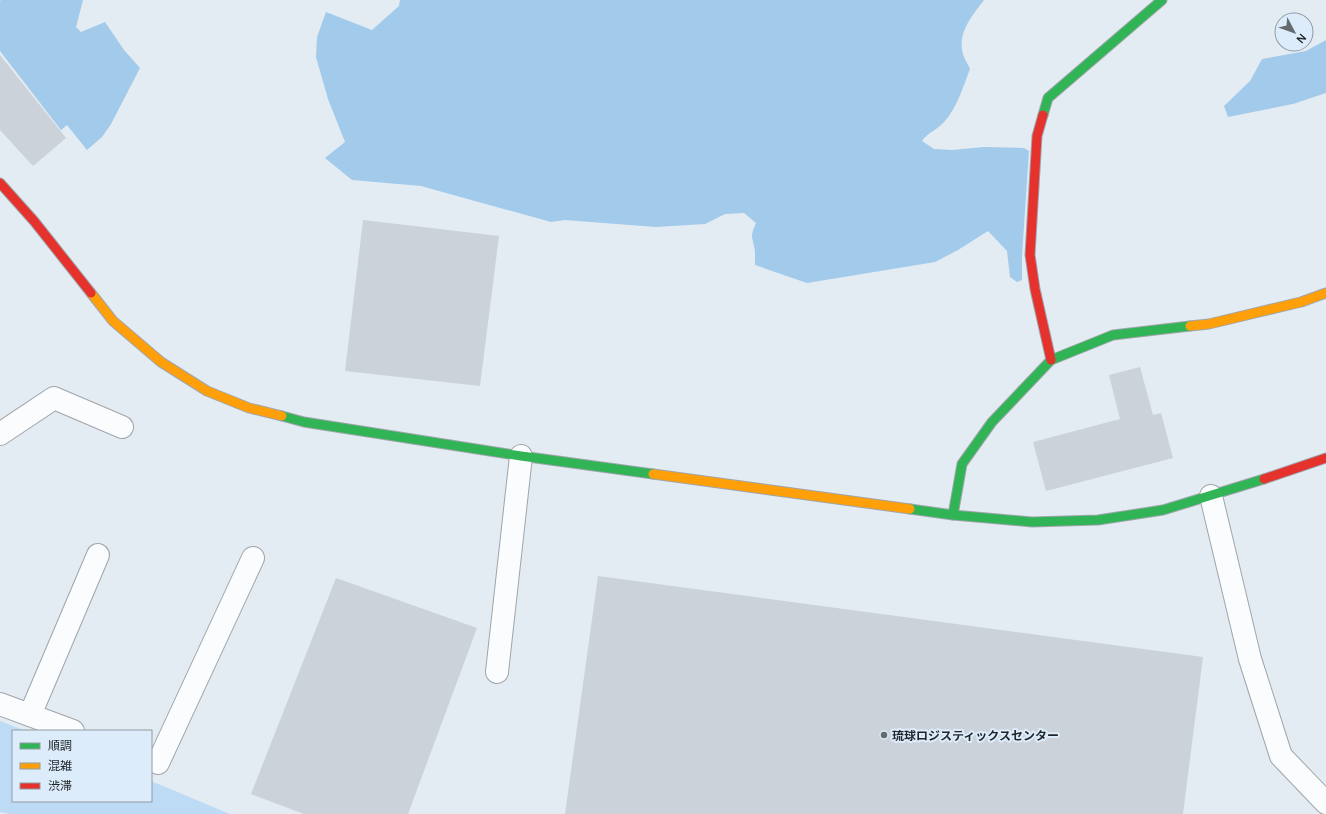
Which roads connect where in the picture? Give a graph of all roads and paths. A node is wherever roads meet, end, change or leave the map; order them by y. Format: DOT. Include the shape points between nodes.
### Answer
graph roads {
  1 [pos="1162,0"];
  2 [pos="0,183"];
  3 [pos="1326,293"];
  4 [pos="1052,360"];
  5 [pos="122,427"];
  6 [pos="0,434"];
  7 [pos="521,456"];
  8 [pos="1326,458"];
  9 [pos="1211,496"];
  10 [pos="953,515"];
  11 [pos="98,554"];
  12 [pos="253,558"];
  13 [pos="497,672"];
  14 [pos="0,704"];
  15 [pos="30,715"];
  16 [pos="70,730"];
  17 [pos="152,760"];
  18 [pos="1318,782"];
  19 [pos="1326,803"];
  1 -- 4 [label="street" via="1048,98 1037,136 1030,255 1035,290"];
  2 -- 7 [label="street" via="34,221 113,321 161,362 207,392 249,408 304,422"];
  3 -- 4 [label="street" via="1301,302 1210,324 1113,335"];
  4 -- 10 [label="street" via="992,422 962,464"];
  5 -- 6 [label="street" via="54,398"];
  7 -- 10 [label="street"];
  7 -- 13 [label="street"];
  8 -- 9 [label="street"];
  9 -- 10 [label="street" via="1162,510 1098,520 1032,522"];
  9 -- 18 [label="street" via="1250,659 1281,756"];
  11 -- 15 [label="street"];
  12 -- 17 [label="street" via="158,763"];
  14 -- 15 [label="street"];
  15 -- 16 [label="street"];
  18 -- 19 [label="street"];
}
